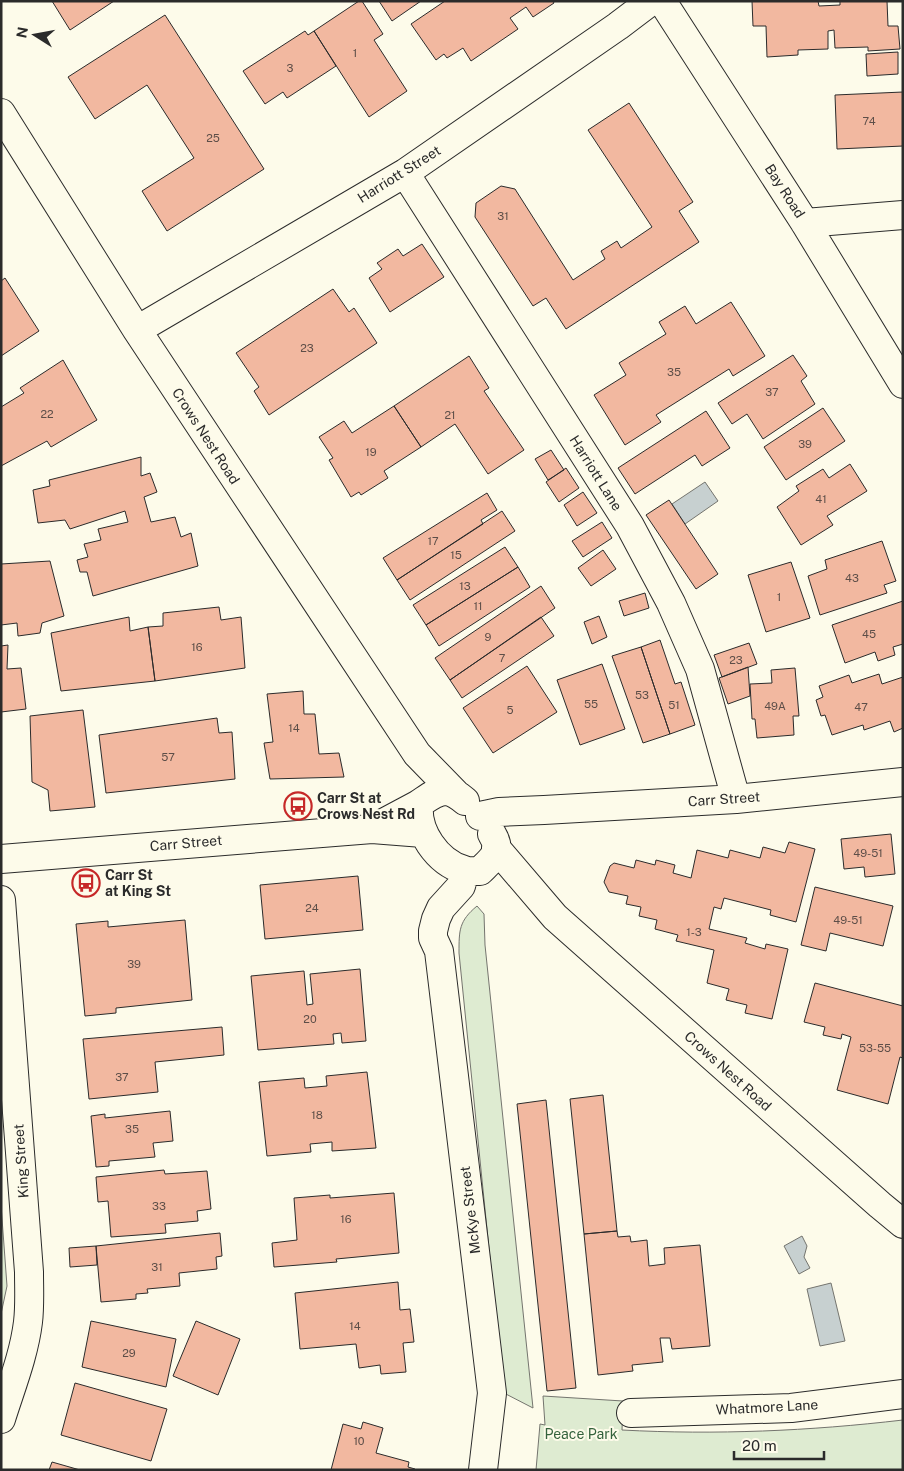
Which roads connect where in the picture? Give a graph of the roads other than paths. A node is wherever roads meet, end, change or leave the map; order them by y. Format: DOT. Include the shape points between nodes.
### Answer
graph roads {
  1 [pos="651,1"];
  2 [pos="662,1"];
  3 [pos="1,113"];
  4 [pos="405,173"];
  5 [pos="903,215"];
  6 [pos="805,223"];
  7 [pos="137,330"];
  8 [pos="903,384"];
  9 [pos="417,754"];
  10 [pos="903,782"];
  11 [pos="456,794"];
  12 [pos="736,799"];
  13 [pos="423,800"];
  14 [pos="544,810"];
  15 [pos="480,816"];
  16 [pos="372,828"];
  17 [pos="423,833"];
  18 [pos="1,859"];
  19 [pos="484,859"];
  20 [pos="1,900"];
  21 [pos="903,1224"];
  22 [pos="903,1394"];
  23 [pos="631,1413"];
  24 [pos="1,1418"];
  25 [pos="483,1470"];
  1 -- 4 [label="street, Harriott Street"];
  2 -- 6 [label="street, Bay Road"];
  3 -- 7 [label="street, Crows Nest Road"];
  4 -- 7 [label="street, Harriott Street"];
  4 -- 12 [label="street, Harriott Lane" via="630,526 666,594 700,669"];
  5 -- 6 [label="street"];
  6 -- 8 [label="street, Bay Road"];
  7 -- 9 [label="street, Crows Nest Road"];
  9 -- 11 [label="street, Crows Nest Road"];
  9 -- 13 [label="street, Crows Nest Road"];
  10 -- 12 [label="street, Carr Street"];
  11 -- 13 [label="street" via="446,791"];
  11 -- 15 [label="street"];
  12 -- 14 [label="street, Carr Street"];
  13 -- 16 [label="street, Carr Street"];
  13 -- 17 [label="street" via="418,814"];
  14 -- 15 [label="street, Carr Street"];
  14 -- 19 [label="street"];
  15 -- 19 [label="street"];
  16 -- 17 [label="street, Carr Street"];
  16 -- 18 [label="street, Carr Street"];
  17 -- 19 [label="street" via="448,862"];
  19 -- 21 [label="street, Crows Nest Road" via="555,917"];
  19 -- 25 [label="street, McKye Street" via="441,908 433,931 439,951 492,1393"];
  20 -- 24 [label="street, King Street" via="30,1298 22,1349"];
  22 -- 23 [label="street, Whatmore Lane" via="791,1408"];
}
